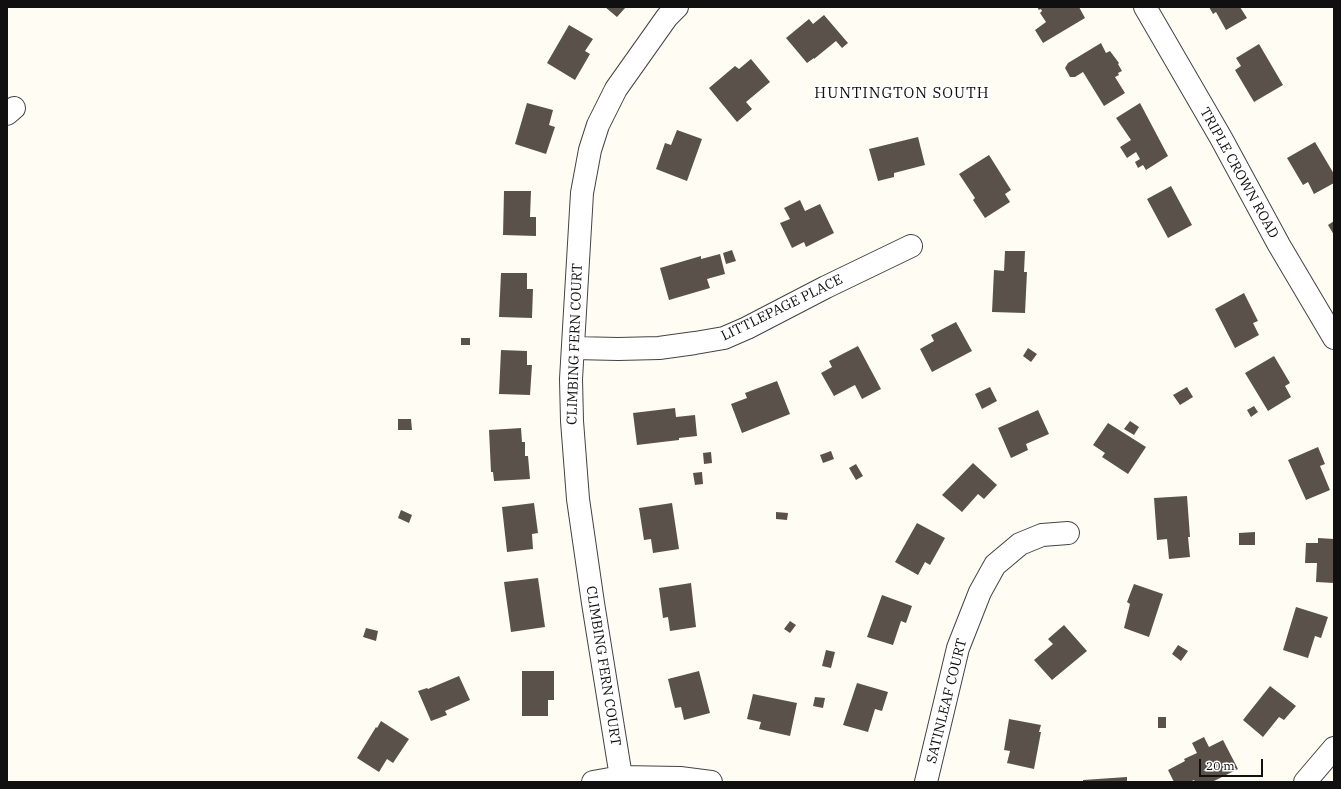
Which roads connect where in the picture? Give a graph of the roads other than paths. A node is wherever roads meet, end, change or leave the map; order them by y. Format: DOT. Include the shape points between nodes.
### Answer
graph roads {
  1 [pos="677,7"];
  2 [pos="1145,7"];
  3 [pos="912,246"];
  4 [pos="1334,338"];
  5 [pos="574,348"];
  6 [pos="1068,533"];
  7 [pos="1334,748"];
  8 [pos="621,777"];
  9 [pos="594,782"];
  10 [pos="711,782"];
  11 [pos="926,782"];
  12 [pos="1305,782"];
  1 -- 5 [label="street, CLIMBING FERN COURT" via="667,17 616,89 598,125 590,150 582,193"];
  2 -- 4 [label="street, TRIPLE CROWN ROAD"];
  3 -- 5 [label="street, LITTLEPAGE PLACE" via="724,338 659,348"];
  5 -- 8 [label="street, CLIMBING FERN COURT" via="571,379 572,421 578,499"];
  6 -- 11 [label="street, SATINLEAF COURT" via="1042,535 1020,544 995,565 980,592 958,648"];
  7 -- 12 [label="street"];
  8 -- 9 [label="street"];
  8 -- 10 [label="street" via="680,778"];
}
